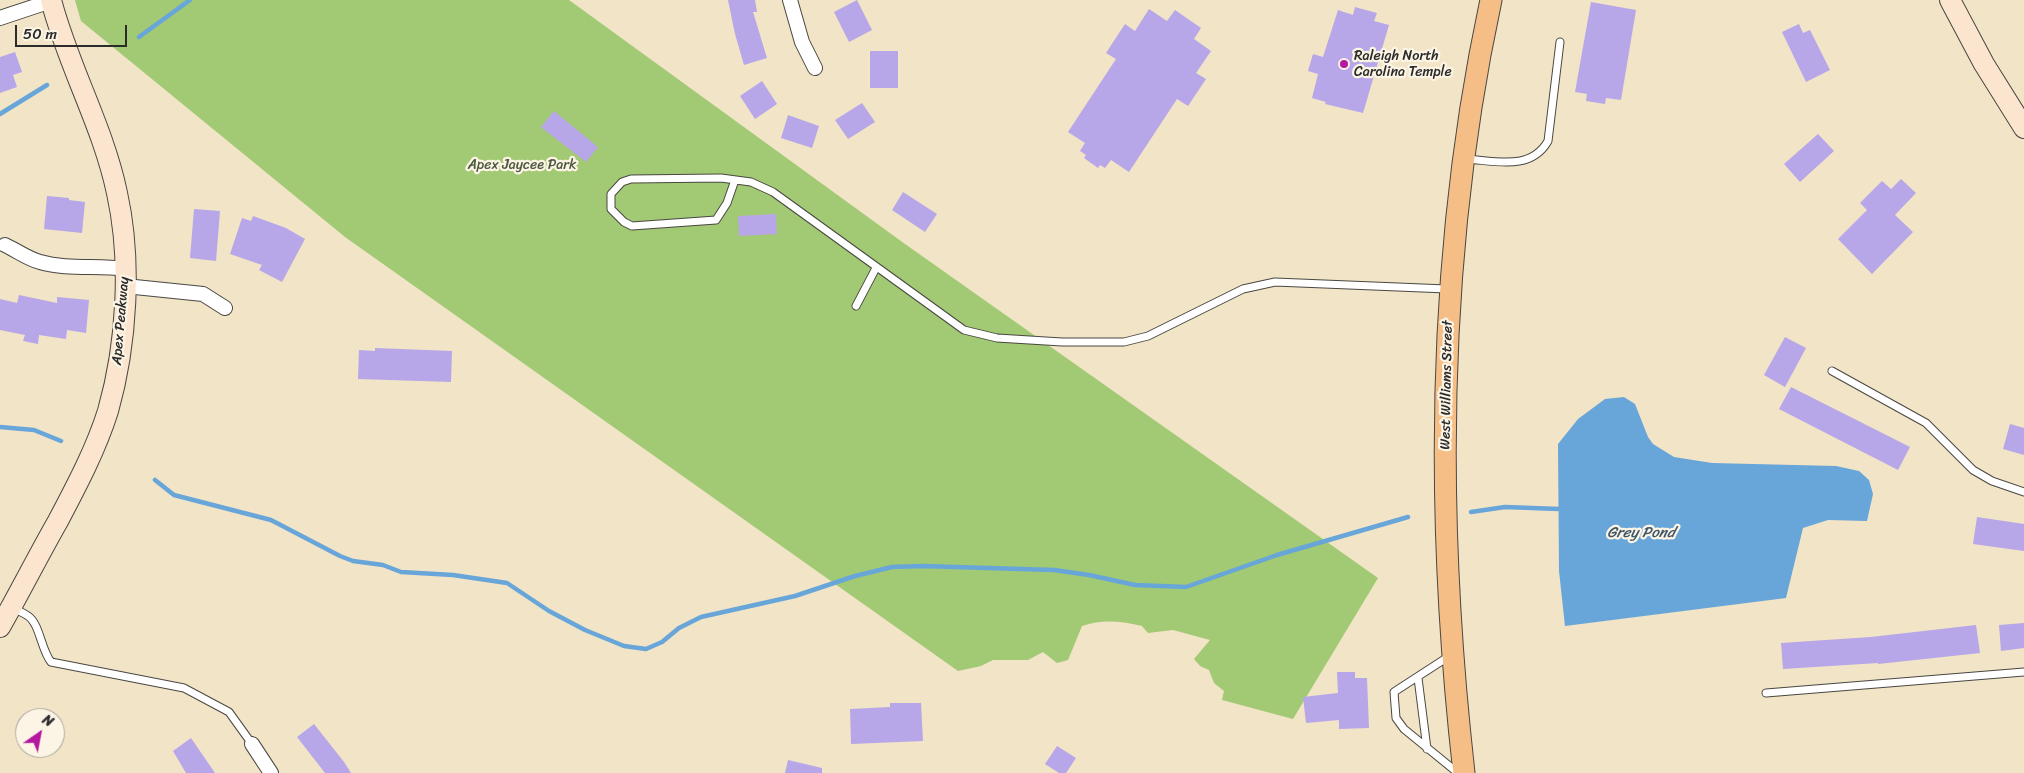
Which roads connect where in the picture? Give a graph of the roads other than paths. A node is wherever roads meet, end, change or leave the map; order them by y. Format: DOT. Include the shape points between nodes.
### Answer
graph roads {
  1 [pos="51,0"];
  2 [pos="790,0"];
  3 [pos="1491,0"];
  4 [pos="1950,0"];
  5 [pos="0,18"];
  6 [pos="1560,42"];
  7 [pos="815,68"];
  8 [pos="2024,128"];
  9 [pos="1464,158"];
  10 [pos="735,180"];
  11 [pos="5,245"];
  12 [pos="876,268"];
  13 [pos="125,277"];
  14 [pos="1450,289"];
  15 [pos="856,306"];
  16 [pos="225,308"];
  17 [pos="1832,371"];
  18 [pos="2024,492"];
  19 [pos="6,604"];
  20 [pos="0,627"];
  21 [pos="1453,654"];
  22 [pos="2024,672"];
  23 [pos="1418,678"];
  24 [pos="1766,693"];
  25 [pos="252,744"];
  26 [pos="1427,749"];
  27 [pos="271,773"];
  28 [pos="1463,773"];
  1 -- 5 [label="street"];
  1 -- 13 [label="main road, Apex Peakway" via="117,193 125,250"];
  2 -- 7 [label="street" via="802,42"];
  3 -- 9 [label="main road, West Williams Street"];
  4 -- 8 [label="main road" via="1984,64"];
  6 -- 9 [label="lane" via="1548,141 1542,151 1522,161"];
  9 -- 14 [label="main road, West Williams Street"];
  10 -- 10 [label="lane" via="631,179 615,187 611,194 611,210 632,226 716,220 727,203"];
  10 -- 12 [label="lane" via="751,182 773,192"];
  11 -- 13 [label="street" via="38,262 61,266 107,266"];
  12 -- 14 [label="lane" via="964,330 997,338 1062,342 1124,342 1148,336 1243,289 1275,282"];
  12 -- 15 [label="lane"];
  13 -- 16 [label="street" via="203,294"];
  13 -- 19 [label="main road, Apex Peakway" via="121,344 108,411 84,471"];
  14 -- 21 [label="main road, West Williams Street" via="1446,470"];
  17 -- 18 [label="lane" via="1926,423 1973,470 1992,481"];
  19 -- 20 [label="main road, Apex Peakway"];
  19 -- 25 [label="lane" via="30,616 51,662 184,688 229,712"];
  21 -- 23 [label="lane"];
  21 -- 28 [label="main road, West Williams Street"];
  22 -- 24 [label="lane"];
  23 -- 26 [label="lane"];
  23 -- 26 [label="lane" via="1394,692 1396,718"];
  25 -- 27 [label="street"];
  26 -- 28 [label="lane"];
}
